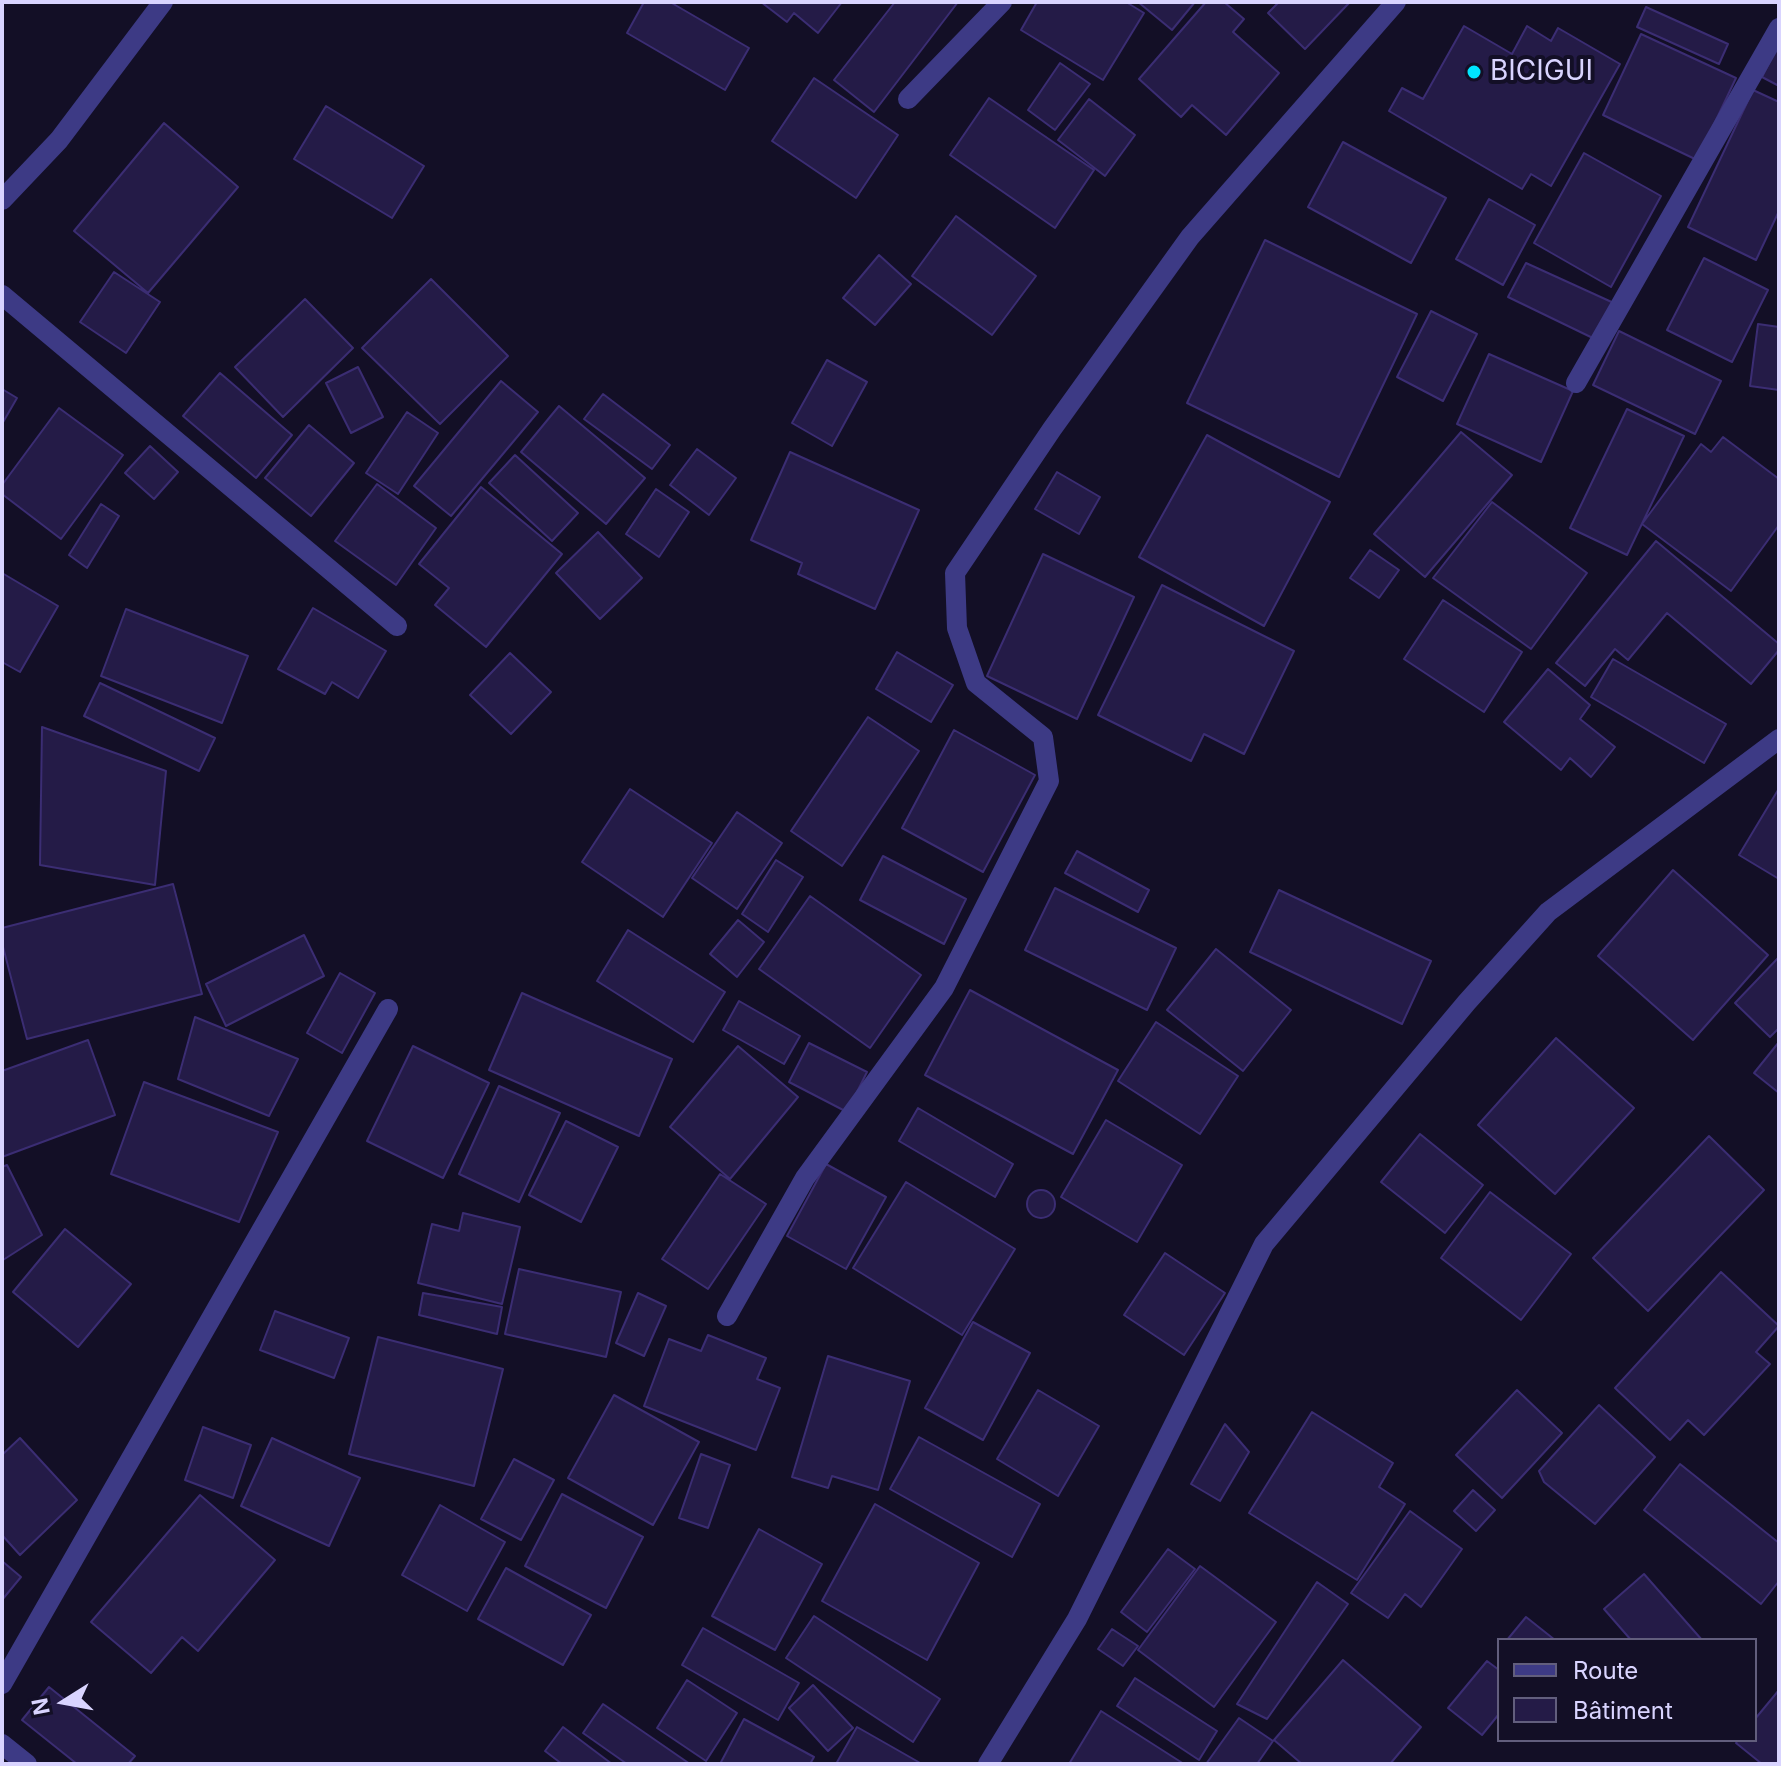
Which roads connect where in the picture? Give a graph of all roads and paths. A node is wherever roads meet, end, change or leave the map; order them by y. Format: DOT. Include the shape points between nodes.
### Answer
graph roads {
  1 [pos="163,2"];
  2 [pos="1002,2"];
  3 [pos="1396,2"];
  4 [pos="1779,28"];
  5 [pos="908,99"];
  6 [pos="2,200"];
  7 [pos="2,295"];
  8 [pos="1576,383"];
  9 [pos="397,626"];
  10 [pos="1779,739"];
  11 [pos="388,1009"];
  12 [pos="727,1316"];
  13 [pos="2,1684"];
  14 [pos="4,1749"];
  15 [pos="27,1764"];
  16 [pos="988,1764"];
  1 -- 6 [label="street" via="59,140"];
  2 -- 5 [label="street"];
  3 -- 12 [label="street" via="1190,237 955,573 957,628 976,683 1043,737 1049,781 944,988 805,1178"];
  4 -- 8 [label="street"];
  7 -- 9 [label="street"];
  10 -- 16 [label="street" via="1548,912 1264,1244 1077,1619"];
  11 -- 13 [label="street"];
  14 -- 15 [label="street"];
}
